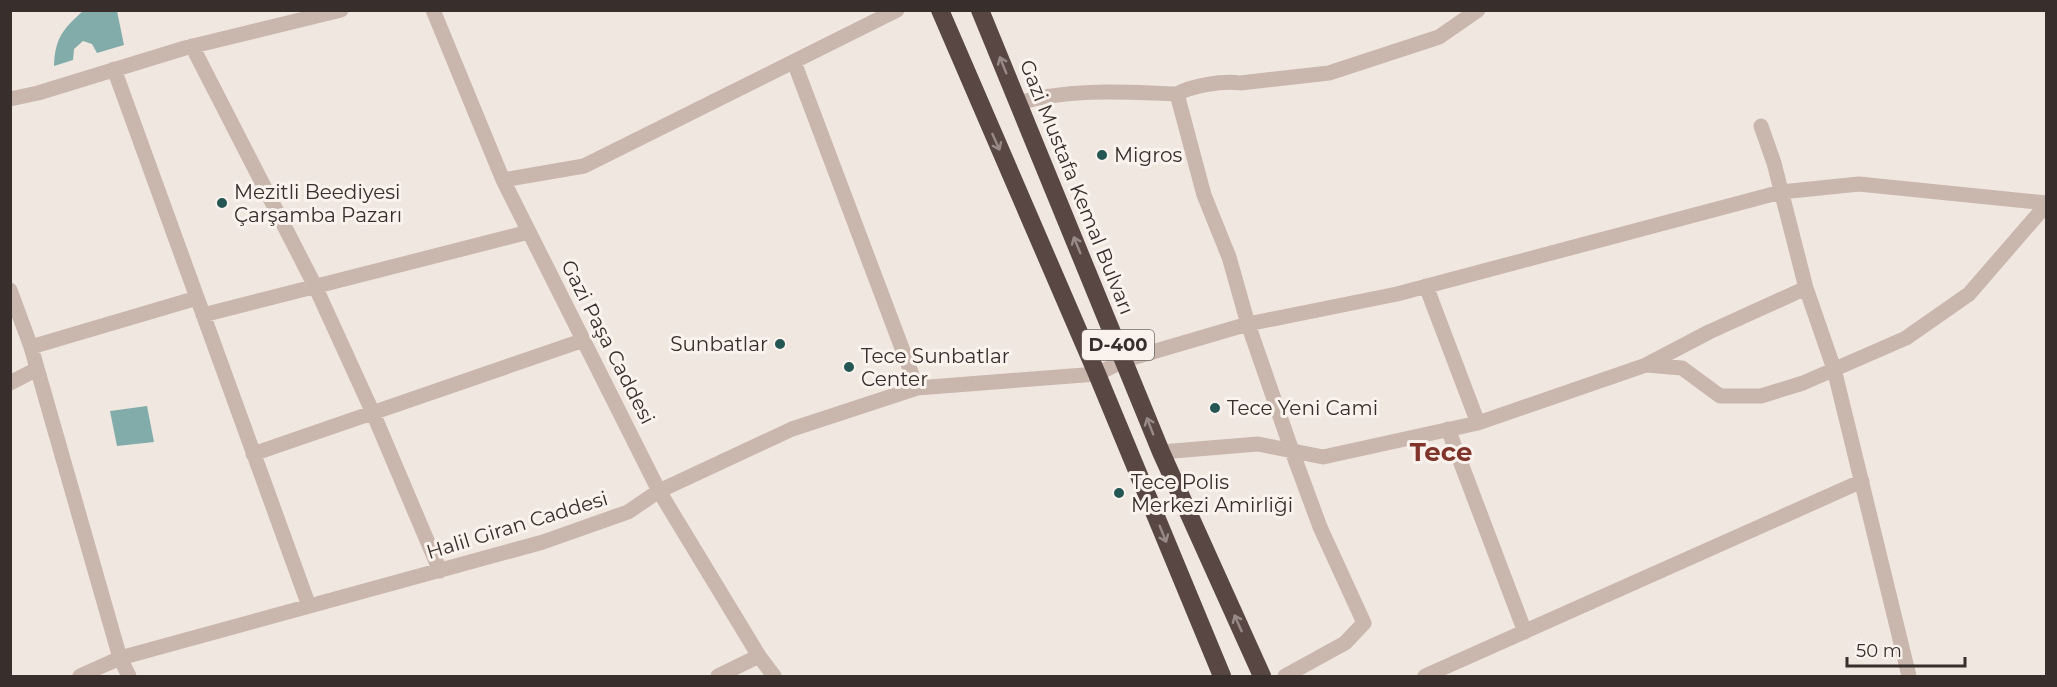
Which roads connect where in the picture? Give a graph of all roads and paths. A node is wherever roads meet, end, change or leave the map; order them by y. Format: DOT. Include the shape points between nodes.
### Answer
graph roads {
  1 [pos="341,10"];
  2 [pos="434,10"];
  3 [pos="897,10"];
  4 [pos="940,10"];
  5 [pos="980,10"];
  6 [pos="1478,10"];
  7 [pos="192,46"];
  8 [pos="794,62"];
  9 [pos="114,69"];
  10 [pos="1177,94"];
  11 [pos="10,99"];
  12 [pos="1018,103"];
  13 [pos="1761,126"];
  14 [pos="502,180"];
  15 [pos="1781,192"];
  16 [pos="2046,204"];
  17 [pos="529,232"];
  18 [pos="315,286"];
  19 [pos="1426,286"];
  20 [pos="1806,288"];
  21 [pos="10,290"];
  22 [pos="197,298"];
  23 [pos="203,315"];
  24 [pos="1248,324"];
  25 [pos="584,340"];
  26 [pos="31,347"];
  27 [pos="1125,360"];
  28 [pos="1646,365"];
  29 [pos="37,369"];
  30 [pos="1834,369"];
  31 [pos="1097,374"];
  32 [pos="10,383"];
  33 [pos="917,388"];
  34 [pos="374,413"];
  35 [pos="1478,423"];
  36 [pos="1448,429"];
  37 [pos="1292,451"];
  38 [pos="1161,452"];
  39 [pos="254,454"];
  40 [pos="1862,482"];
  41 [pos="659,491"];
  42 [pos="440,571"];
  43 [pos="309,606"];
  44 [pos="1525,632"];
  45 [pos="759,656"];
  46 [pos="120,658"];
  47 [pos="1452,671"];
  48 [pos="80,676"];
  49 [pos="129,676"];
  50 [pos="718,676"];
  51 [pos="774,676"];
  52 [pos="1221,676"];
  53 [pos="1262,676"];
  54 [pos="1285,676"];
  55 [pos="1425,676"];
  56 [pos="1909,676"];
  1 -- 7 [label="street"];
  2 -- 14 [label="street, Gazi Paşa Caddesi"];
  3 -- 8 [label="street"];
  4 -- 31 [label="highway, D-400, one-way"];
  12 -- 5 [label="highway, Gazi Mustafa Kemal Bulvarı / D-400, one-way"];
  6 -- 10 [label="street" via="1439,37 1329,73 1231,81"];
  7 -- 9 [label="street"];
  7 -- 18 [label="street"];
  8 -- 14 [label="street" via="584,166"];
  8 -- 33 [label="street"];
  9 -- 11 [label="street"];
  9 -- 22 [label="street"];
  10 -- 12 [label="street" via="1085,91"];
  10 -- 24 [label="street" via="1204,195 1229,257"];
  27 -- 12 [label="highway, Gazi Mustafa Kemal Bulvarı / D-400, one-way"];
  13 -- 15 [label="street"];
  14 -- 17 [label="street, Gazi Paşa Caddesi"];
  15 -- 16 [label="street" via="1859,184"];
  15 -- 19 [label="street"];
  15 -- 20 [label="street"];
  16 -- 30 [label="street" via="1969,294 1906,338"];
  17 -- 18 [label="street"];
  17 -- 25 [label="street, Gazi Paşa Caddesi"];
  18 -- 23 [label="street"];
  18 -- 34 [label="street"];
  19 -- 24 [label="street"];
  19 -- 35 [label="street"];
  20 -- 28 [label="street"];
  20 -- 30 [label="street"];
  21 -- 26 [label="street"];
  22 -- 23 [label="street"];
  22 -- 26 [label="street"];
  23 -- 39 [label="street"];
  24 -- 27 [label="street"];
  24 -- 37 [label="street"];
  25 -- 34 [label="street"];
  25 -- 41 [label="street, Gazi Paşa Caddesi"];
  26 -- 29 [label="street"];
  27 -- 31 [label="street"];
  38 -- 27 [label="highway, Gazi Mustafa Kemal Bulvarı / D-400, one-way"];
  28 -- 30 [label="street" via="1682,368 1720,396 1761,396"];
  28 -- 35 [label="street"];
  29 -- 32 [label="street"];
  29 -- 46 [label="street"];
  30 -- 40 [label="street"];
  31 -- 33 [label="street, Halil Giran Caddesi"];
  31 -- 52 [label="highway, D-400, one-way"];
  33 -- 41 [label="street, Halil Giran Caddesi" via="792,429"];
  34 -- 39 [label="street"];
  34 -- 42 [label="street"];
  35 -- 36 [label="street"];
  36 -- 37 [label="street" via="1323,457"];
  36 -- 44 [label="street"];
  37 -- 38 [label="street" via="1258,444"];
  37 -- 54 [label="street" via="1320,527 1364,623 1345,643"];
  53 -- 38 [label="highway, Gazi Mustafa Kemal Bulvarı / D-400, one-way"];
  39 -- 43 [label="street"];
  40 -- 44 [label="street"];
  40 -- 56 [label="street"];
  41 -- 42 [label="street, Halil Giran Caddesi" via="628,512 543,542"];
  41 -- 45 [label="street, Gazi Paşa Caddesi"];
  42 -- 43 [label="street, Halil Giran Caddesi"];
  43 -- 46 [label="street, Halil Giran Caddesi"];
  44 -- 47 [label="street"];
  45 -- 50 [label="street"];
  45 -- 51 [label="street, Gazi Paşa Caddesi"];
  46 -- 48 [label="street, Halil Giran Caddesi"];
  46 -- 49 [label="street"];
  47 -- 55 [label="street"];
}
